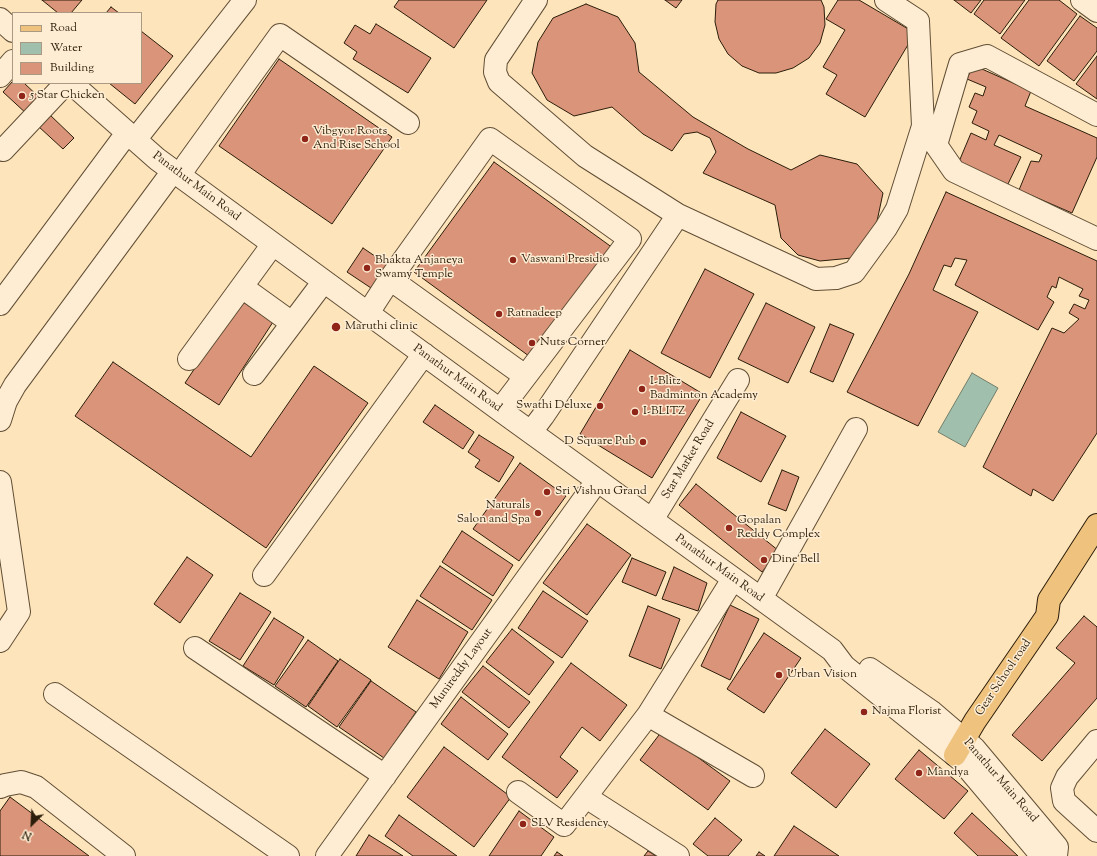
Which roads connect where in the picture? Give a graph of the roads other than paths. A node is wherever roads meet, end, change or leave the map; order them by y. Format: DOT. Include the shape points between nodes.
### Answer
graph roads {
  1 [pos="245,0"];
  2 [pos="536,0"];
  3 [pos="886,0"];
  4 [pos="1082,0"];
  5 [pos="1097,11"];
  6 [pos="0,19"];
  7 [pos="12,30"];
  8 [pos="12,62"];
  9 [pos="0,76"];
  10 [pos="65,84"];
  11 [pos="71,84"];
  12 [pos="1097,115"];
  13 [pos="408,122"];
  14 [pos="131,136"];
  15 [pos="3,150"];
  16 [pos="176,173"];
  17 [pos="678,215"];
  18 [pos="1097,240"];
  19 [pos="273,244"];
  20 [pos="390,279"];
  21 [pos="324,281"];
  22 [pos="242,287"];
  23 [pos="0,304"];
  24 [pos="368,313"];
  25 [pos="292,323"];
  26 [pos="424,354"];
  27 [pos="189,359"];
  28 [pos="254,374"];
  29 [pos="526,376"];
  30 [pos="738,380"];
  31 [pos="500,410"];
  32 [pos="0,420"];
  33 [pos="856,429"];
  34 [pos="531,432"];
  35 [pos="597,481"];
  36 [pos="0,482"];
  37 [pos="652,520"];
  38 [pos="1097,525"];
  39 [pos="264,575"];
  40 [pos="733,579"];
  41 [pos="761,599"];
  42 [pos="0,641"];
  43 [pos="195,648"];
  44 [pos="55,694"];
  45 [pos="648,715"];
  46 [pos="1097,741"];
  47 [pos="954,742"];
  48 [pos="385,776"];
  49 [pos="754,776"];
  50 [pos="0,787"];
  51 [pos="518,792"];
  52 [pos="586,797"];
  53 [pos="1097,830"];
  54 [pos="124,856"];
  55 [pos="288,856"];
  56 [pos="327,856"];
  57 [pos="678,856"];
  58 [pos="1042,856"];
  59 [pos="1056,856"];
  1 -- 14 [label="street"];
  2 -- 17 [label="street" via="496,60 495,72 499,82 585,156"];
  3 -- 17 [label="street" via="918,21 923,126 897,209 854,272 836,278 816,279"];
  4 -- 5 [label="street"];
  6 -- 7 [label="street"];
  8 -- 9 [label="street"];
  10 -- 15 [label="street"];
  11 -- 14 [label="street, Panathur Main Road"];
  12 -- 18 [label="street" via="987,56 960,64 936,145 954,171"];
  13 -- 16 [label="street" via="280,35 187,164"];
  14 -- 16 [label="street, Panathur Main Road"];
  14 -- 23 [label="street"];
  16 -- 19 [label="street, Panathur Main Road"];
  16 -- 32 [label="street" via="15,385"];
  17 -- 34 [label="street"];
  19 -- 21 [label="street, Panathur Main Road"];
  19 -- 22 [label="street"];
  20 -- 24 [label="street"];
  20 -- 29 [label="street"];
  20 -- 29 [label="street" via="490,140 630,239"];
  21 -- 24 [label="street, Panathur Main Road"];
  21 -- 25 [label="street"];
  22 -- 25 [label="street"];
  22 -- 27 [label="street"];
  24 -- 26 [label="street, Panathur Main Road"];
  25 -- 28 [label="street"];
  26 -- 31 [label="street, Panathur Main Road"];
  26 -- 39 [label="street"];
  29 -- 31 [label="street"];
  30 -- 37 [label="street, Star Market Road"];
  31 -- 34 [label="street, Panathur Main Road"];
  33 -- 41 [label="street"];
  34 -- 35 [label="street, Panathur Main Road"];
  35 -- 37 [label="street, Panathur Main Road"];
  35 -- 48 [label="street, Munireddy Layout"];
  36 -- 42 [label="street" via="20,612"];
  37 -- 40 [label="street, Panathur Main Road"];
  38 -- 47 [label="main road, Gear School road" via="1049,600 1047,616"];
  40 -- 41 [label="street, Panathur Main Road"];
  40 -- 45 [label="street"];
  41 -- 47 [label="street, Panathur Main Road" via="832,650 844,666"];
  43 -- 48 [label="street"];
  44 -- 55 [label="street"];
  45 -- 49 [label="street"];
  45 -- 52 [label="street"];
  46 -- 53 [label="street" via="1067,777 1062,788 1064,801"];
  47 -- 58 [label="street, Panathur Main Road" via="960,760"];
  47 -- 59 [label="street, Panathur Main Road" via="974,748 1057,846"];
  48 -- 56 [label="street, Munireddy Layout"];
  50 -- 54 [label="street" via="21,782 36,787"];
  51 -- 52 [label="street" via="564,825"];
  52 -- 57 [label="street"];
}
